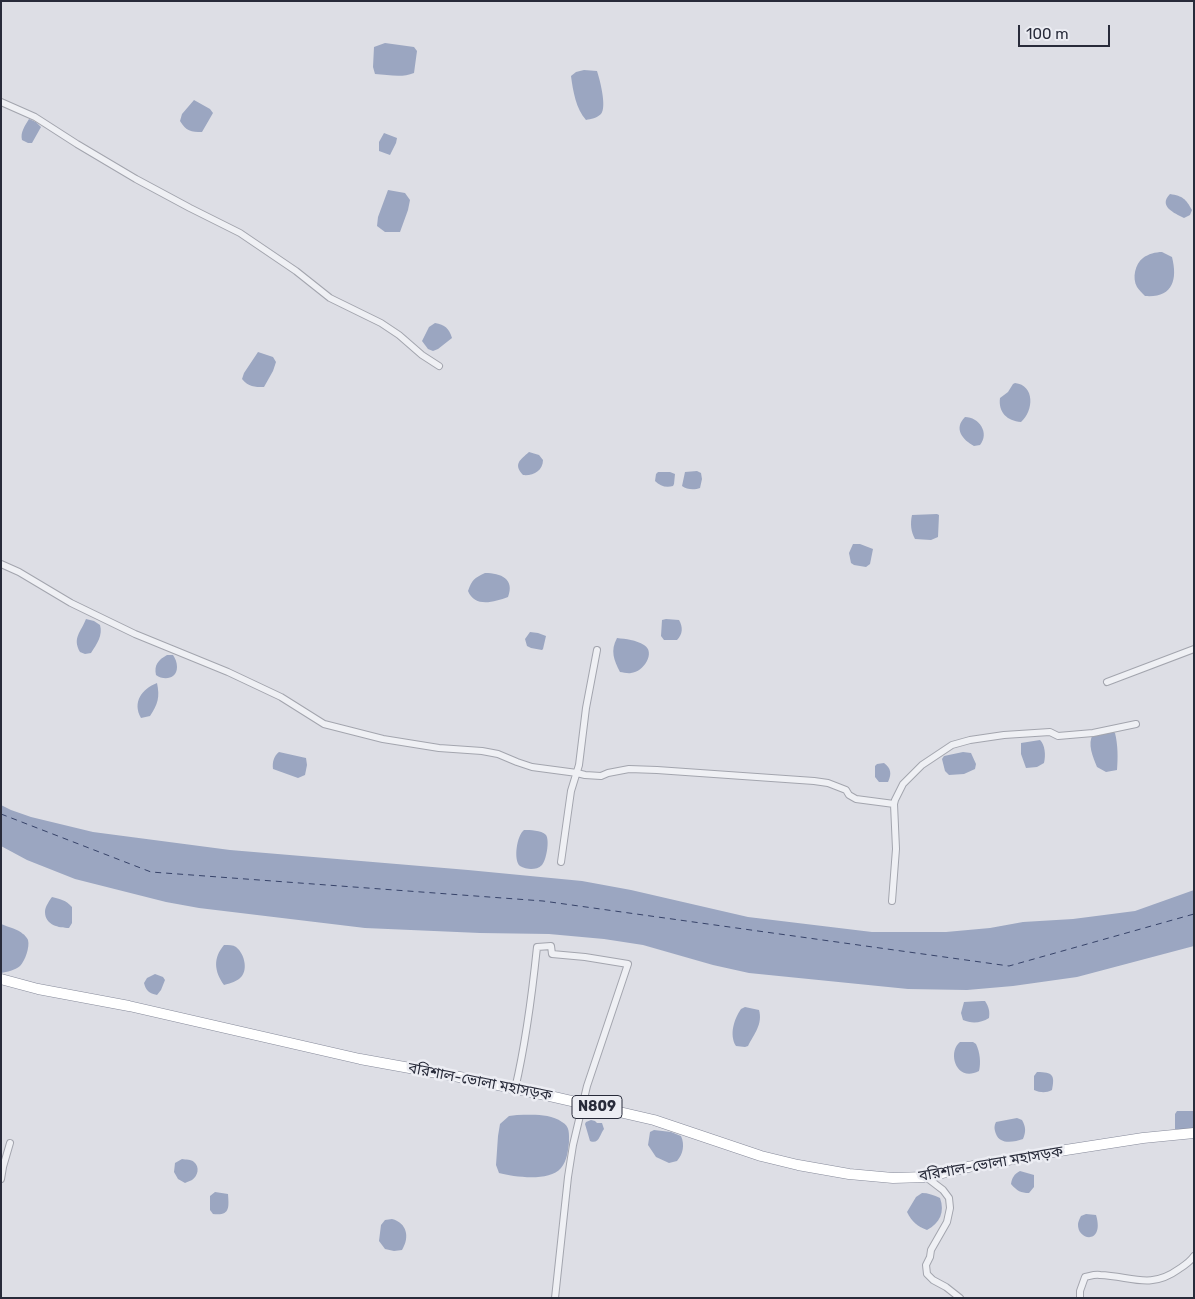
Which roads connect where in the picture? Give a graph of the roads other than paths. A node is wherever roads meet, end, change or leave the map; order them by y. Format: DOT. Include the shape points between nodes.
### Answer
graph roads {
  1 [pos="1,102"];
  2 [pos="439,366"];
  3 [pos="1,564"];
  4 [pos="1194,649"];
  5 [pos="597,650"];
  6 [pos="1107,682"];
  7 [pos="1136,724"];
  8 [pos="577,773"];
  9 [pos="894,804"];
  10 [pos="561,862"];
  11 [pos="892,901"];
  12 [pos="1,979"];
  13 [pos="515,1089"];
  14 [pos="582,1104"];
  15 [pos="1194,1133"];
  16 [pos="10,1143"];
  17 [pos="926,1177"];
  18 [pos="1,1179"];
  19 [pos="1194,1256"];
  20 [pos="555,1298"];
  21 [pos="960,1298"];
  22 [pos="1080,1298"];
  1 -- 2 [label="street" via="35,117 136,179 240,233 330,298 381,323"];
  3 -- 8 [label="street" via="70,603 135,634 281,697 324,724 383,739 498,754 532,767"];
  4 -- 6 [label="street"];
  5 -- 8 [label="street"];
  7 -- 9 [label="street" via="1093,733 1004,735 952,745 922,765 903,784"];
  8 -- 9 [label="street" via="593,776 629,769 805,780 840,787 856,799"];
  8 -- 10 [label="street" via="571,791"];
  9 -- 11 [label="street" via="896,849"];
  12 -- 13 [label="highway, বরিশাল-ভোলা মহাসড়ক / N809" via="360,1059"];
  13 -- 14 [label="highway, বরিশাল-ভোলা মহাসড়ক / N809"];
  13 -- 14 [label="street" via="528,1024 537,947 551,946 552,954 628,964"];
  14 -- 17 [label="highway, বরিশাল-ভোলা মহাসড়ক / N809" via="654,1120 798,1165 893,1178"];
  14 -- 20 [label="street" via="568,1177"];
  15 -- 17 [label="highway, বরিশাল-ভোলা মহাসড়ক / N809" via="1053,1152"];
  16 -- 18 [label="street"];
  17 -- 21 [label="street" via="949,1198 950,1208 947,1222 931,1250 926,1265 928,1274"];
  19 -- 22 [label="street" via="1190,1262 1162,1279 1135,1280 1099,1274 1085,1277"];
}
